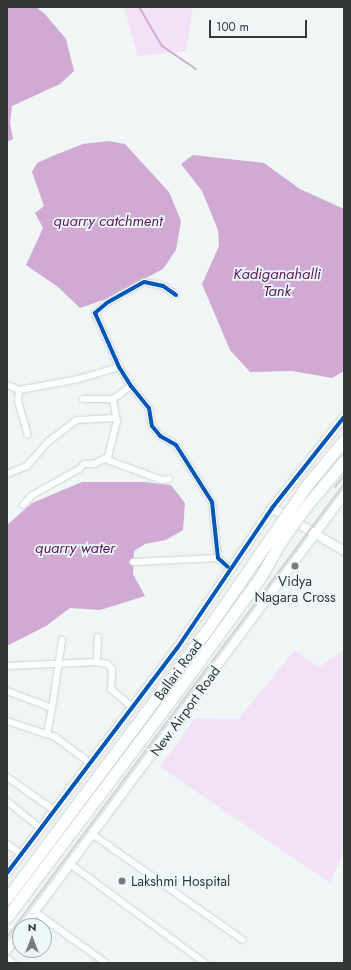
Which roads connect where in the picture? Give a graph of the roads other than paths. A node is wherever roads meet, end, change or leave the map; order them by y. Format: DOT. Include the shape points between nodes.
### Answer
graph roads {
  1 [pos="176,296"];
  2 [pos="119,367"];
  3 [pos="10,386"];
  4 [pos="131,386"];
  5 [pos="19,390"];
  6 [pos="84,398"];
  7 [pos="113,399"];
  8 [pos="344,417"];
  9 [pos="115,418"];
  10 [pos="28,435"];
  11 [pos="344,440"];
  12 [pos="105,459"];
  13 [pos="344,461"];
  14 [pos="7,474"];
  15 [pos="169,479"];
  16 [pos="344,495"];
  17 [pos="23,505"];
  18 [pos="272,508"];
  19 [pos="313,535"];
  20 [pos="344,552"];
  21 [pos="218,558"];
  22 [pos="134,562"];
  23 [pos="228,567"];
  24 [pos="98,637"];
  25 [pos="62,640"];
  26 [pos="97,662"];
  27 [pos="60,663"];
  28 [pos="7,666"];
  29 [pos="7,691"];
  30 [pos="132,707"];
  31 [pos="52,708"];
  32 [pos="7,721"];
  33 [pos="46,734"];
  34 [pos="90,763"];
  35 [pos="7,777"];
  36 [pos="7,802"];
  37 [pos="54,810"];
  38 [pos="40,828"];
  39 [pos="92,834"];
  40 [pos="7,844"];
  41 [pos="21,854"];
  42 [pos="70,864"];
  43 [pos="7,872"];
  44 [pos="7,898"];
  45 [pos="35,912"];
  46 [pos="7,916"];
  47 [pos="30,918"];
  48 [pos="244,940"];
  49 [pos="7,958"];
  50 [pos="13,963"];
  51 [pos="106,963"];
  52 [pos="205,963"];
  1 -- 2 [label="street" via="163,286 144,282 108,302 95,313"];
  2 -- 4 [label="street"];
  2 -- 5 [label="street" via="79,379"];
  3 -- 5 [label="street"];
  4 -- 7 [label="street"];
  4 -- 21 [label="street" via="149,408 152,426 160,436 176,445 212,502"];
  5 -- 10 [label="street" via="18,401"];
  6 -- 7 [label="street"];
  7 -- 9 [label="street"];
  8 -- 18 [label="street"];
  9 -- 12 [label="street" via="117,422"];
  9 -- 14 [label="street" via="77,420 49,441 27,466"];
  11 -- 44 [label="highway, Ballari Road, bridge" via="307,485 207,630"];
  12 -- 15 [label="street" via="162,480"];
  12 -- 17 [label="street" via="94,464 84,464 32,496"];
  13 -- 46 [label="highway, Ballari Road, bridge" via="307,505 281,541 261,576"];
  16 -- 19 [label="street, New Airport Road"];
  18 -- 19 [label="street"];
  18 -- 30 [label="street" via="178,647"];
  19 -- 20 [label="street"];
  19 -- 39 [label="street, New Airport Road"];
  21 -- 22 [label="street"];
  21 -- 23 [label="street"];
  24 -- 26 [label="street"];
  25 -- 27 [label="street"];
  26 -- 27 [label="street"];
  26 -- 30 [label="street" via="107,664 112,669 111,689"];
  27 -- 28 [label="street"];
  27 -- 31 [label="street"];
  29 -- 31 [label="street"];
  30 -- 34 [label="street"];
  31 -- 33 [label="street"];
  32 -- 33 [label="street"];
  33 -- 34 [label="street" via="55,737"];
  34 -- 37 [label="street"];
  35 -- 37 [label="street"];
  36 -- 38 [label="street"];
  37 -- 38 [label="street"];
  38 -- 41 [label="street"];
  39 -- 42 [label="street, New Airport Road"];
  39 -- 48 [label="street"];
  40 -- 41 [label="street"];
  41 -- 43 [label="street"];
  42 -- 45 [label="street, New Airport Road"];
  42 -- 52 [label="street"];
  45 -- 47 [label="street, New Airport Road"];
  45 -- 51 [label="street"];
  49 -- 50 [label="street"];
}
